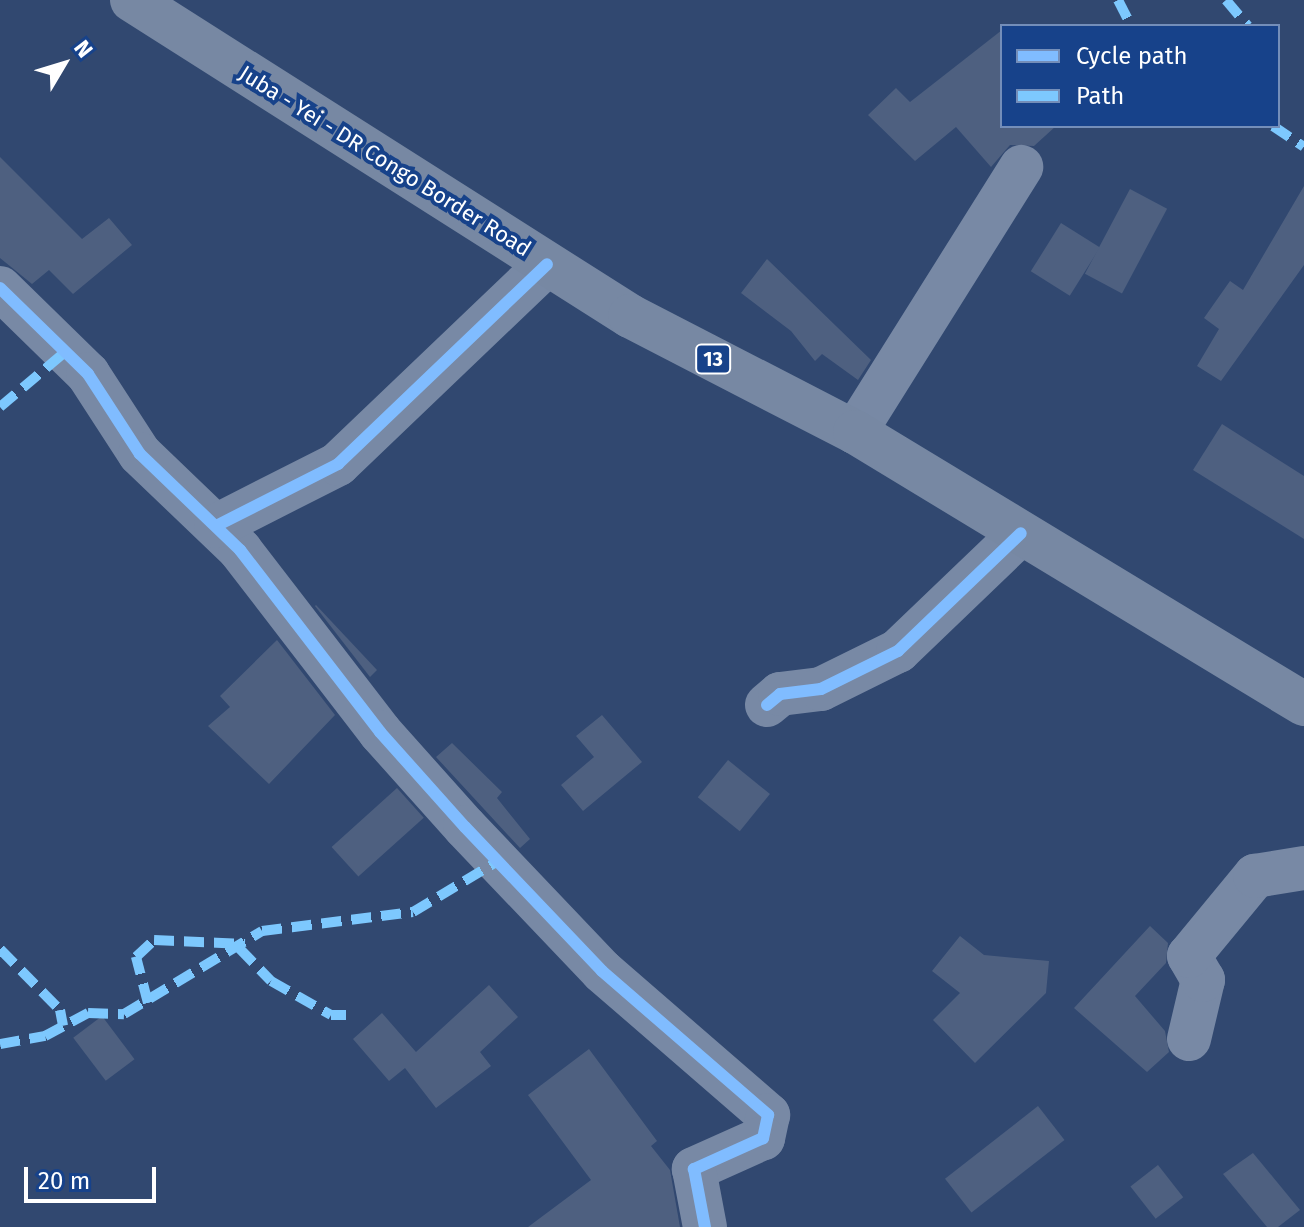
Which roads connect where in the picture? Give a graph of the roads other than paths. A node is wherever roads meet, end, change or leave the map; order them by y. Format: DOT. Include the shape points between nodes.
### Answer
graph roads {
  1 [pos="132,0"];
  2 [pos="1021,167"];
  3 [pos="547,264"];
  4 [pos="0,288"];
  5 [pos="855,432"];
  6 [pos="216,526"];
  7 [pos="1021,533"];
  8 [pos="1304,704"];
  9 [pos="767,705"];
  10 [pos="1304,868"];
  11 [pos="1189,1039"];
  12 [pos="705,1227"];
  1 -- 3 [label="main road, Juba - Yei - DR Congo Border Road / 13"];
  2 -- 5 [label="street"];
  3 -- 5 [label="main road, Juba - Yei - DR Congo Border Road / 13" via="630,316"];
  3 -- 6 [label="street" via="338,464"];
  4 -- 6 [label="street" via="88,374 140,454"];
  5 -- 7 [label="main road, Juba - Yei - DR Congo Border Road / 13"];
  6 -- 12 [label="street" via="465,827 602,971 768,1115 763,1138 694,1169"];
  7 -- 8 [label="main road, Juba - Yei - DR Congo Border Road / 13"];
  7 -- 9 [label="street" via="898,651 821,689 780,694"];
  10 -- 11 [label="street" via="1255,876 1189,956 1203,980"];
}
